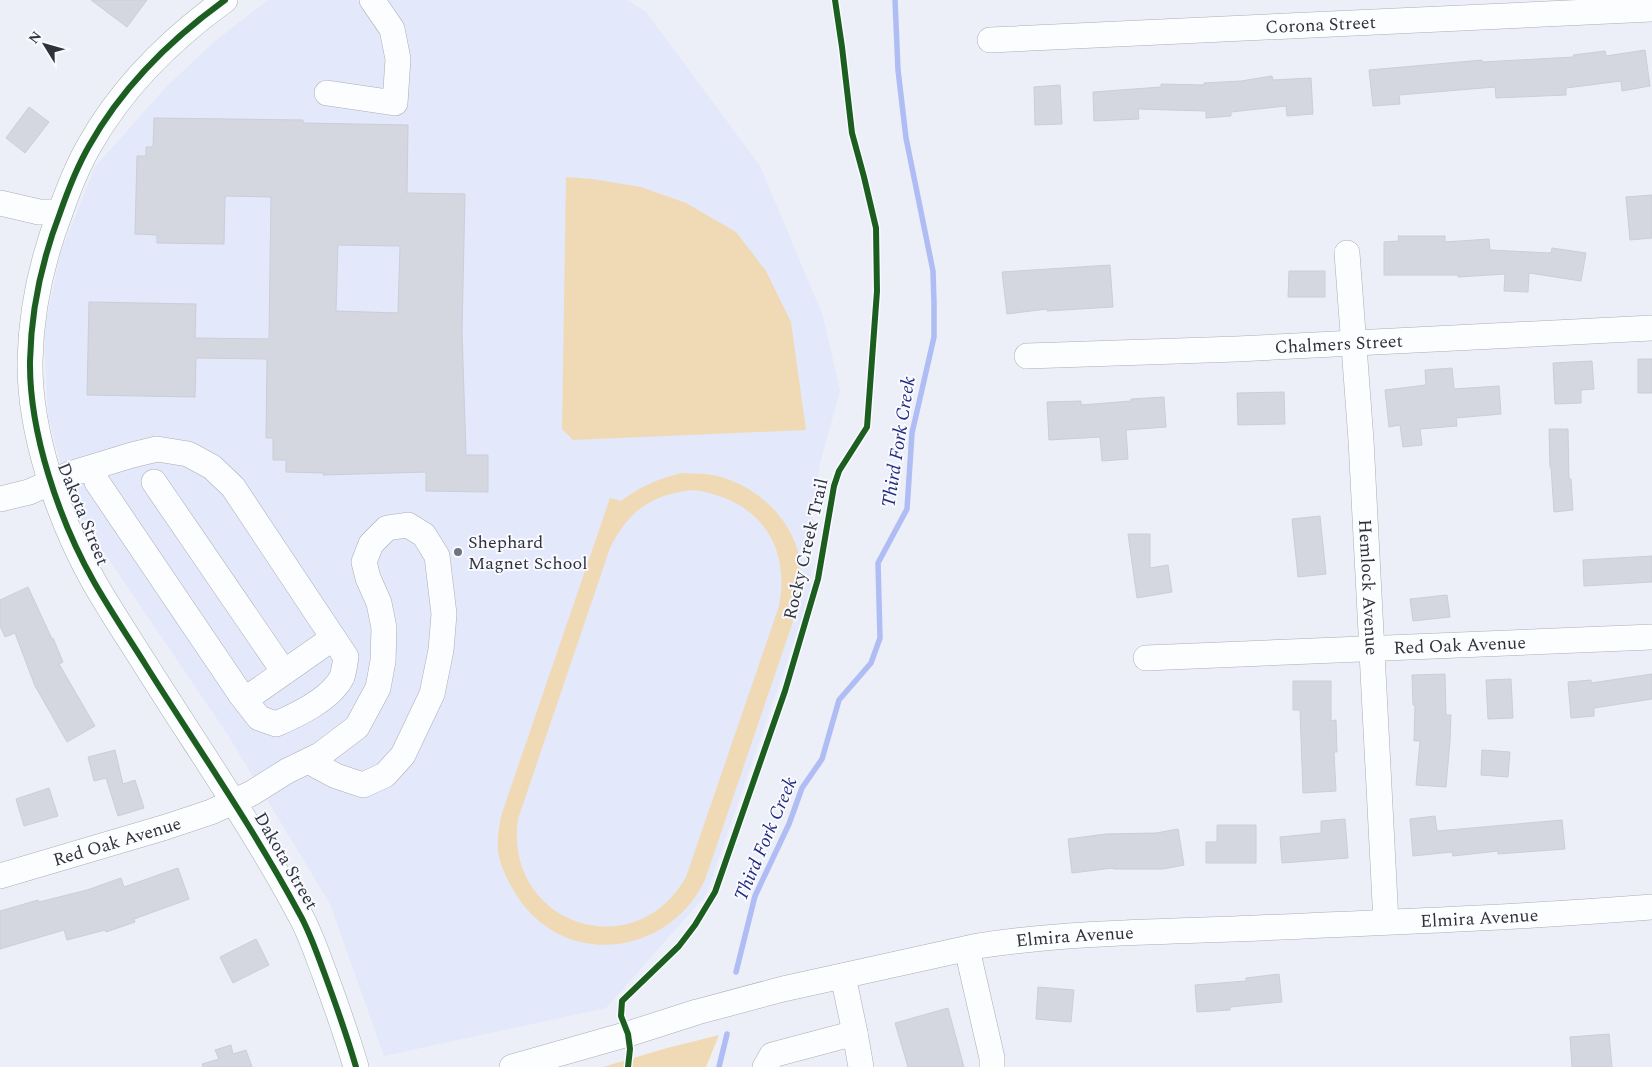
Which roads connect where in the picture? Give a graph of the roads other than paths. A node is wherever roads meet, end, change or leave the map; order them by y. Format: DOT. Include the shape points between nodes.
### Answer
graph roads {
  1 [pos="224,0"];
  2 [pos="372,0"];
  3 [pos="1652,8"];
  4 [pos="990,40"];
  5 [pos="327,93"];
  6 [pos="0,202"];
  7 [pos="60,212"];
  8 [pos="1347,253"];
  9 [pos="1652,328"];
  10 [pos="1354,343"];
  11 [pos="1027,356"];
  12 [pos="93,468"];
  13 [pos="154,482"];
  14 [pos="51,483"];
  15 [pos="0,499"];
  16 [pos="1652,637"];
  17 [pos="332,638"];
  18 [pos="1371,649"];
  19 [pos="1146,658"];
  20 [pos="284,672"];
  21 [pos="242,695"];
  22 [pos="308,761"];
  23 [pos="234,802"];
  24 [pos="0,876"];
  25 [pos="1652,907"];
  26 [pos="1386,922"];
  27 [pos="967,949"];
  28 [pos="843,976"];
  29 [pos="855,1033"];
  30 [pos="356,1067"];
  31 [pos="512,1067"];
  32 [pos="765,1067"];
  33 [pos="861,1067"];
  34 [pos="992,1067"];
  1 -- 7 [label="street, Dakota Street" via="159,55 124,93 88,148"];
  2 -- 5 [label="street" via="392,29 398,59 395,103"];
  3 -- 4 [label="street, Corona Street"];
  6 -- 7 [label="street" via="40,212"];
  7 -- 14 [label="street, Dakota Street" via="40,279 30,363 33,408"];
  8 -- 10 [label="street, Hemlock Avenue"];
  9 -- 10 [label="street, Chalmers Street"];
  10 -- 11 [label="street, Chalmers Street"];
  10 -- 18 [label="street, Hemlock Avenue"];
  12 -- 14 [label="street"];
  12 -- 17 [label="street" via="157,449 188,454 212,467 233,487"];
  12 -- 21 [label="street" via="97,482"];
  13 -- 20 [label="street"];
  14 -- 15 [label="street"];
  14 -- 23 [label="street, Dakota Street" via="93,581"];
  16 -- 18 [label="street, Red Oak Avenue"];
  17 -- 20 [label="street"];
  17 -- 21 [label="street" via="346,658 342,676 333,690 299,714 276,724 259,718"];
  18 -- 19 [label="street, Red Oak Avenue"];
  18 -- 26 [label="street, Hemlock Avenue"];
  20 -- 21 [label="street" via="253,694"];
  22 -- 22 [label="street, Red Oak Avenue" via="336,776 363,785 385,775 403,755 432,694 444,614 437,556 424,535 408,525 387,528 370,544 364,562 384,628 378,688 356,728"];
  22 -- 23 [label="street, Red Oak Avenue"];
  23 -- 24 [label="street, Red Oak Avenue" via="166,827"];
  23 -- 30 [label="street, Dakota Street" via="300,915 344,1026"];
  25 -- 26 [label="street, Elmira Avenue"];
  26 -- 27 [label="street, Elmira Avenue" via="1081,935 1003,942"];
  27 -- 28 [label="street, Elmira Avenue"];
  27 -- 34 [label="street"];
  28 -- 29 [label="street"];
  28 -- 31 [label="street, Elmira Avenue" via="697,1012"];
  29 -- 32 [label="street" via="772,1055"];
  29 -- 33 [label="street"];
}
